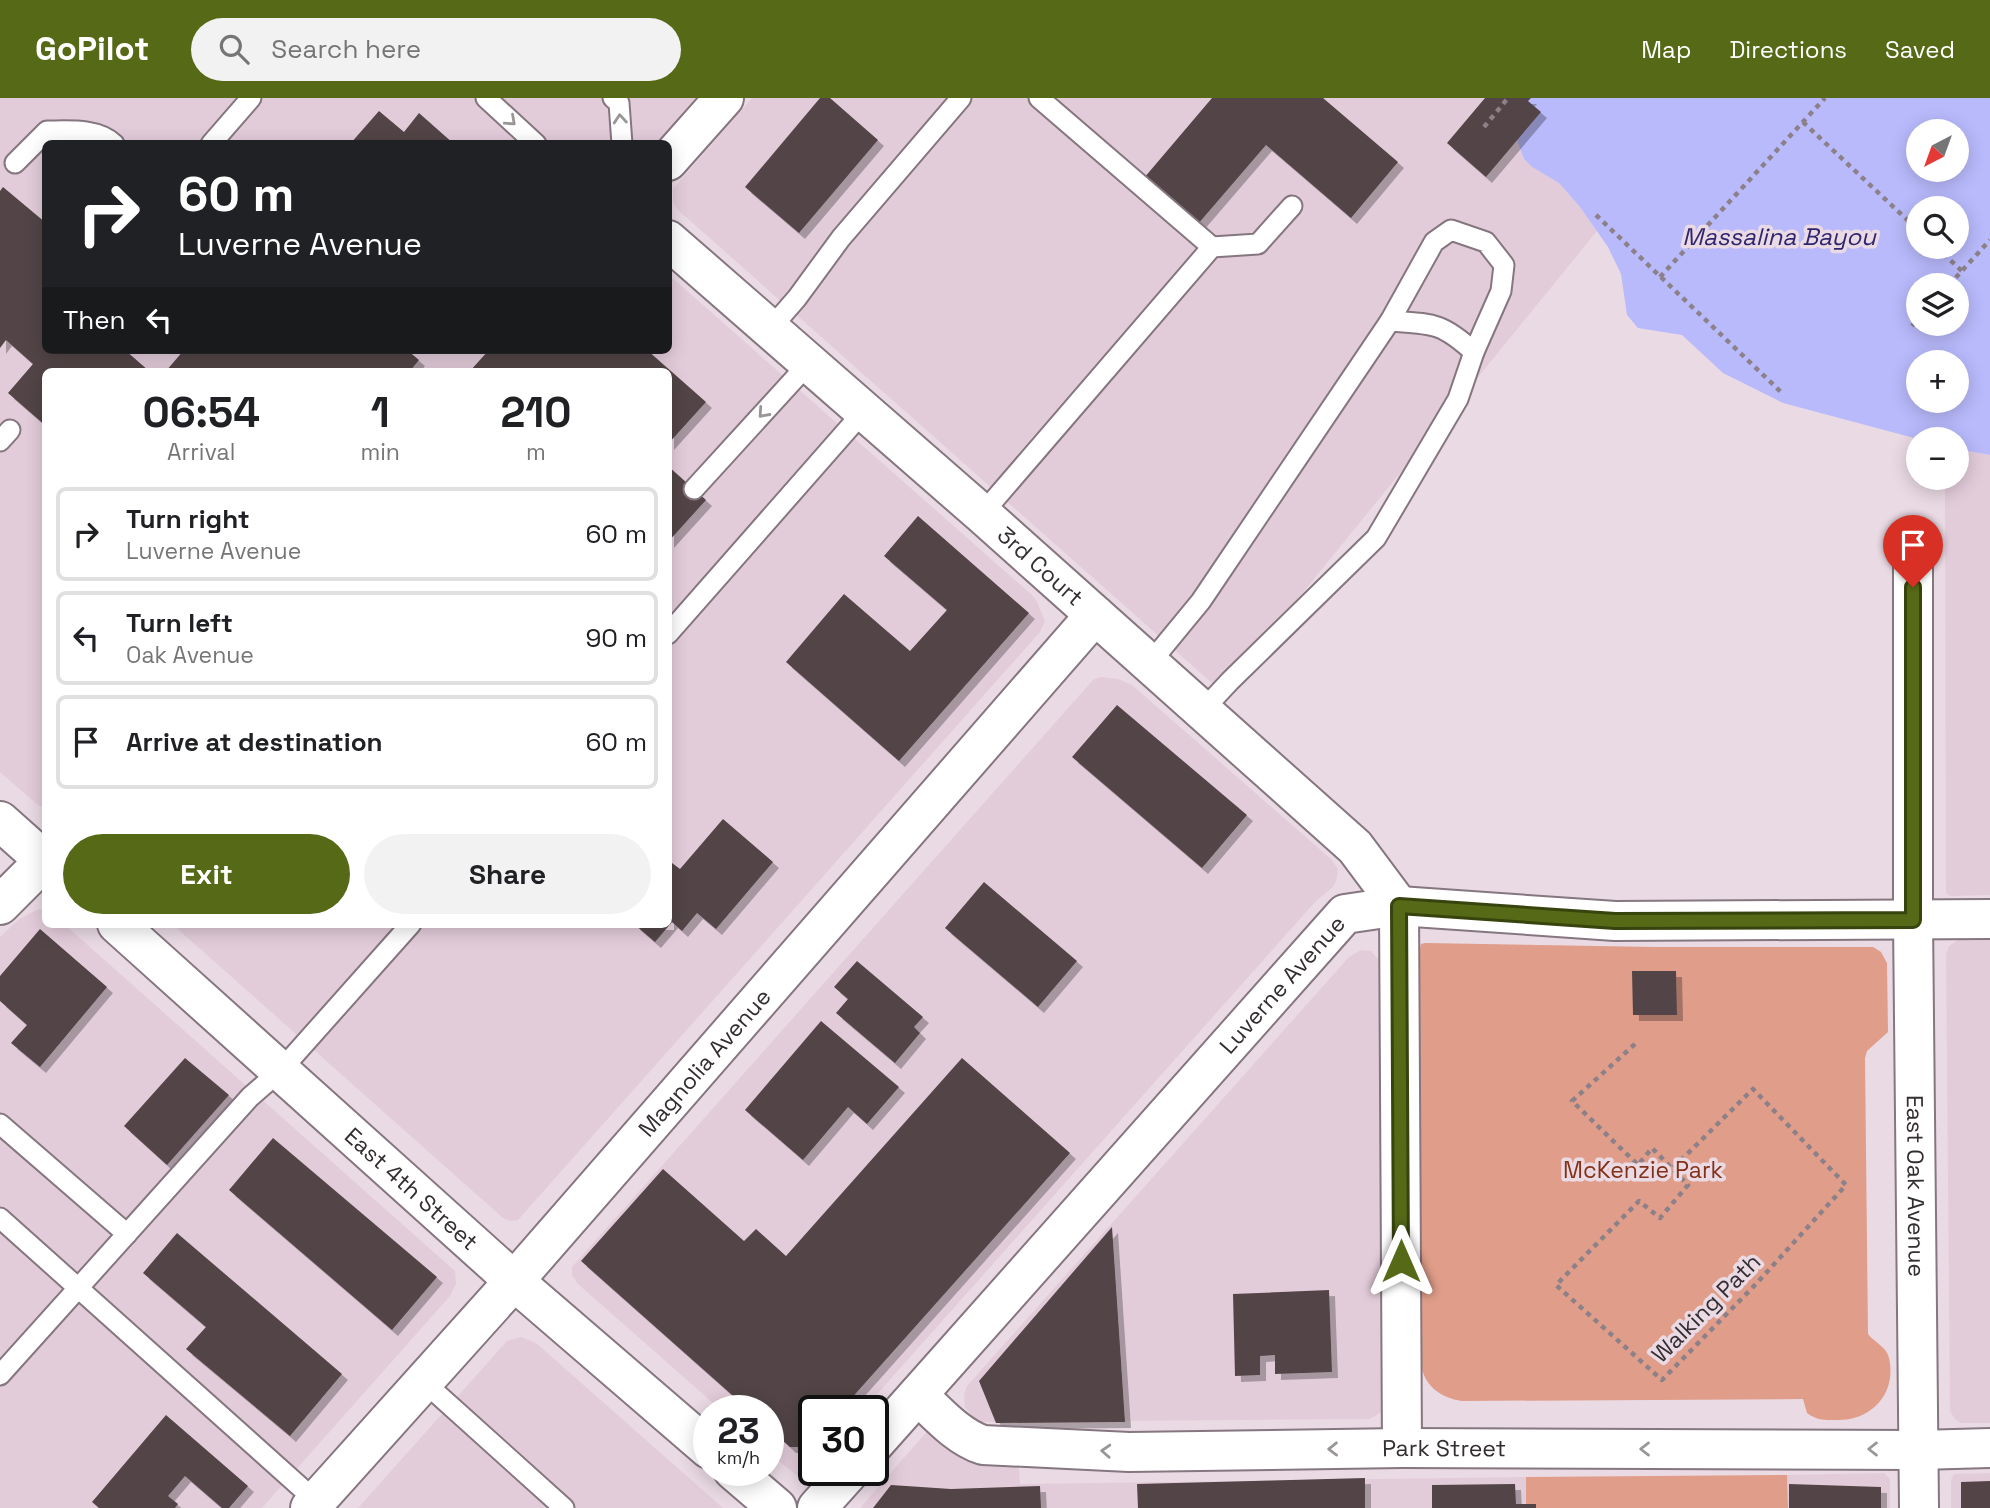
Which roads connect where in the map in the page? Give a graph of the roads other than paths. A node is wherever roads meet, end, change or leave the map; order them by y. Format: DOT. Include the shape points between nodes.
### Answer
graph roads {
  1 [pos="251,98"];
  2 [pos="486,98"];
  3 [pos="613,98"];
  4 [pos="724,98"];
  5 [pos="961,98"];
  6 [pos="1039,98"];
  7 [pos="110,140"];
  8 [pos="214,140"];
  9 [pos="532,140"];
  10 [pos="622,140"];
  11 [pos="672,156"];
  12 [pos="15,163"];
  13 [pos="1292,206"];
  14 [pos="672,243"];
  15 [pos="1212,247"];
  16 [pos="1390,321"];
  17 [pos="770,329"];
  18 [pos="1474,352"];
  19 [pos="809,363"];
  20 [pos="864,411"];
  21 [pos="694,489"];
  22 [pos="982,514"];
  23 [pos="1913,561"];
  24 [pos="1095,615"];
  25 [pos="672,629"];
  26 [pos="1150,663"];
  27 [pos="1203,710"];
  28 [pos="0,821"];
  29 [pos="42,858"];
  30 [pos="42,864"];
  31 [pos="0,905"];
  32 [pos="1399,906"];
  33 [pos="1990,919"];
  34 [pos="1913,920"];
  35 [pos="121,928"];
  36 [pos="407,928"];
  37 [pos="281,1070"];
  38 [pos="0,1124"];
  39 [pos="0,1218"];
  40 [pos="127,1234"];
  41 [pos="514,1281"];
  42 [pos="77,1289"];
  43 [pos="0,1375"];
  44 [pos="424,1382"];
  45 [pos="918,1395"];
  46 [pos="889,1427"];
  47 [pos="693,1435"];
  48 [pos="1402,1448"];
  49 [pos="1990,1448"];
  50 [pos="1919,1450"];
  51 [pos="752,1486"];
  52 [pos="837,1486"];
  53 [pos="313,1505"];
  54 [pos="564,1508"];
  55 [pos="777,1508"];
  56 [pos="817,1508"];
  57 [pos="1919,1508"];
  1 -- 8 [label="lane"];
  2 -- 9 [label="lane, one-way"];
  10 -- 3 [label="lane, one-way" via="618,103"];
  4 -- 11 [label="street"];
  5 -- 17 [label="lane"];
  6 -- 15 [label="lane"];
  7 -- 12 [label="lane" via="78,131 47,131"];
  13 -- 15 [label="lane" via="1258,244"];
  14 -- 17 [label="street, 3rd Court"];
  15 -- 22 [label="lane"];
  16 -- 18 [label="lane" via="1431,324 1453,333"];
  16 -- 18 [label="lane" via="1434,242 1451,230 1486,242 1504,265 1501,291"];
  16 -- 26 [label="lane" via="1202,601"];
  17 -- 19 [label="street, 3rd Court"];
  18 -- 27 [label="lane" via="1458,399 1376,538"];
  19 -- 20 [label="street, 3rd Court"];
  19 -- 21 [label="lane, one-way"];
  20 -- 22 [label="street, 3rd Court"];
  20 -- 25 [label="lane"];
  22 -- 24 [label="street, 3rd Court"];
  23 -- 34 [label="street, East Oak Avenue"];
  24 -- 26 [label="street, 3rd Court"];
  24 -- 41 [label="street, Magnolia Avenue"];
  26 -- 27 [label="street, 3rd Court"];
  27 -- 32 [label="street, 3rd Court" via="1355,847"];
  28 -- 29 [label="street"];
  30 -- 31 [label="street"];
  32 -- 34 [label="street, Luverne Avenue" via="1615,921"];
  32 -- 45 [label="street, Luverne Avenue" via="1345,914"];
  32 -- 48 [label="street"];
  33 -- 34 [label="street, Luverne Avenue"];
  34 -- 50 [label="street, East Oak Avenue"];
  35 -- 37 [label="street, East 4th Street"];
  36 -- 37 [label="lane"];
  37 -- 40 [label="lane" via="250,1097"];
  37 -- 41 [label="street, East 4th Street"];
  38 -- 40 [label="lane"];
  39 -- 42 [label="lane"];
  40 -- 42 [label="lane"];
  41 -- 44 [label="street, Magnolia Avenue"];
  41 -- 47 [label="street, East 4th Street"];
  42 -- 43 [label="lane"];
  42 -- 53 [label="lane"];
  44 -- 53 [label="street, Magnolia Avenue"];
  44 -- 54 [label="lane"];
  45 -- 46 [label="street, Luverne Avenue"];
  48 -- 45 [label="street, Park Street, one-way" via="1129,1452 983,1445 964,1436"];
  50 -- 48 [label="street, Park Street, one-way"];
  49 -- 50 [label="street, Park Street"];
  50 -- 57 [label="street, East Oak Avenue"];
  51 -- 55 [label="street"];
  52 -- 56 [label="street"];
}
